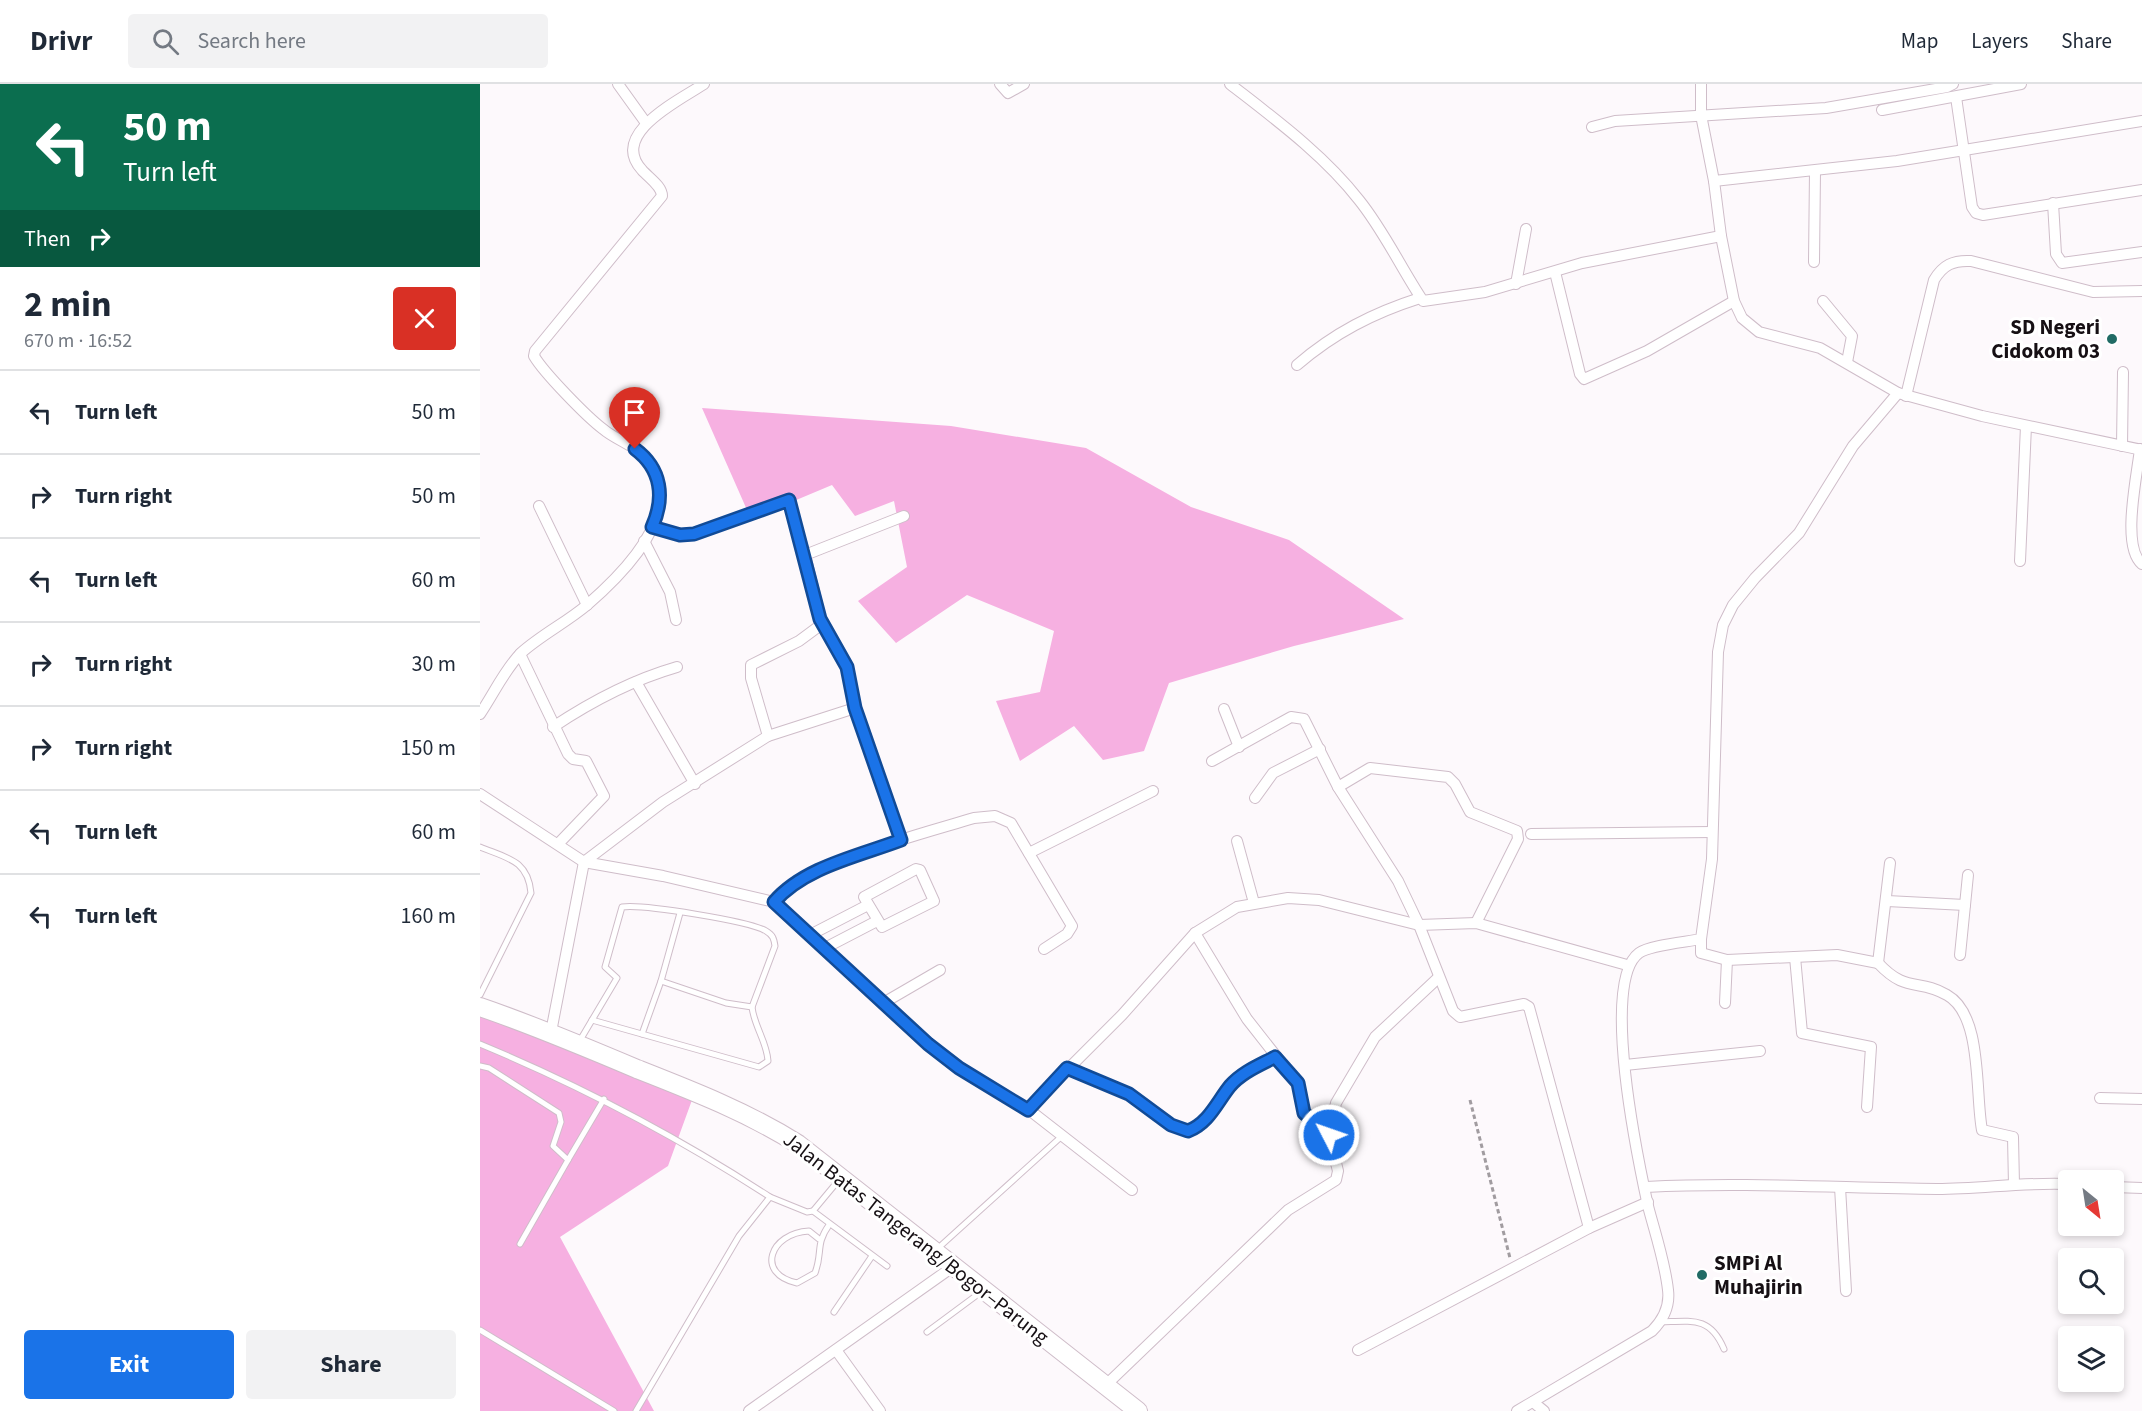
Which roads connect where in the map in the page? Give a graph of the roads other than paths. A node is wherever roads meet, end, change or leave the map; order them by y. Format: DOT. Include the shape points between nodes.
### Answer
graph roads {
  1 [pos="618,84"];
  2 [pos="704,84"];
  3 [pos="1000,84"];
  4 [pos="1024,84"];
  5 [pos="1230,84"];
  6 [pos="1701,84"];
  7 [pos="1953,84"];
  8 [pos="2021,84"];
  9 [pos="1956,97"];
  10 [pos="1882,110"];
  11 [pos="1701,115"];
  12 [pos="2142,121"];
  13 [pos="646,123"];
  14 [pos="1592,127"];
  15 [pos="1962,151"];
  16 [pos="1815,171"];
  17 [pos="1714,181"];
  18 [pos="2142,190"];
  19 [pos="2052,203"];
  20 [pos="1526,229"];
  21 [pos="1721,236"];
  22 [pos="2142,252"];
  23 [pos="1814,262"];
  24 [pos="1555,272"];
  25 [pos="1516,284"];
  26 [pos="2142,291"];
  27 [pos="1420,298"];
  28 [pos="1734,301"];
  29 [pos="1823,301"];
  30 [pos="1847,362"];
  31 [pos="1297,365"];
  32 [pos="2123,372"];
  33 [pos="1902,395"];
  34 [pos="2026,426"];
  35 [pos="2122,446"];
  36 [pos="2141,449"];
  37 [pos="539,506"];
  38 [pos="904,516"];
  39 [pos="652,527"];
  40 [pos="645,541"];
  41 [pos="805,555"];
  42 [pos="2020,561"];
  43 [pos="2142,564"];
  44 [pos="587,605"];
  45 [pos="676,620"];
  46 [pos="822,624"];
  47 [pos="520,654"];
  48 [pos="677,668"];
  49 [pos="636,682"];
  50 [pos="855,708"];
  51 [pos="1224,709"];
  52 [pos="480,714"];
  53 [pos="553,727"];
  54 [pos="768,736"];
  55 [pos="1239,747"];
  56 [pos="1320,749"];
  57 [pos="1212,761"];
  58 [pos="695,784"];
  59 [pos="1338,787"];
  60 [pos="1153,791"];
  61 [pos="480,794"];
  62 [pos="1255,798"];
  63 [pos="1712,832"];
  64 [pos="1531,834"];
  65 [pos="901,840"];
  66 [pos="1238,841"];
  67 [pos="559,843"];
  68 [pos="480,847"];
  69 [pos="1029,853"];
  70 [pos="584,862"];
  71 [pos="1890,862"];
  72 [pos="1968,875"];
  73 [pos="1887,901"];
  74 [pos="774,902"];
  75 [pos="1254,903"];
  76 [pos="868,905"];
  77 [pos="1965,905"];
  78 [pos="680,913"];
  79 [pos="877,921"];
  80 [pos="1476,923"];
  81 [pos="1419,925"];
  82 [pos="1195,933"];
  83 [pos="810,935"];
  84 [pos="1701,939"];
  85 [pos="825,948"];
  86 [pos="1044,949"];
  87 [pos="1960,955"];
  88 [pos="1795,957"];
  89 [pos="1727,960"];
  90 [pos="1878,963"];
  91 [pos="1628,965"];
  92 [pos="940,970"];
  93 [pos="1438,978"];
  94 [pos="661,981"];
  95 [pos="480,995"];
  96 [pos="885,1002"];
  97 [pos="1725,1003"];
  98 [pos="480,1007"];
  99 [pos="752,1008"];
  100 [pos="592,1020"];
  101 [pos="551,1032"];
  102 [pos="642,1034"];
  103 [pos="480,1044"];
  104 [pos="578,1044"];
  105 [pos="1760,1052"];
  106 [pos="1275,1057"];
  107 [pos="1625,1065"];
  108 [pos="480,1066"];
  109 [pos="1067,1068"];
  110 [pos="2100,1098"];
  111 [pos="604,1099"];
  112 [pos="2142,1099"];
  113 [pos="1868,1107"];
  114 [pos="1028,1110"];
  115 [pos="1329,1135"];
  116 [pos="1062,1136"];
  117 [pos="568,1160"];
  118 [pos="841,1178"];
  119 [pos="2058,1184"];
  120 [pos="2014,1185"];
  121 [pos="1646,1187"];
  122 [pos="1840,1187"];
  123 [pos="2124,1187"];
  124 [pos="2142,1188"];
  125 [pos="1132,1190"];
  126 [pos="770,1197"];
  127 [pos="1648,1202"];
  128 [pos="813,1211"];
  129 [pos="829,1225"];
  130 [pos="1589,1228"];
  131 [pos="819,1239"];
  132 [pos="520,1244"];
  133 [pos="935,1251"];
  134 [pos="872,1256"];
  135 [pos="886,1266"];
  136 [pos="954,1266"];
  137 [pos="985,1289"];
  138 [pos="1846,1291"];
  139 [pos="834,1312"];
  140 [pos="1661,1322"];
  141 [pos="480,1330"];
  142 [pos="927,1332"];
  143 [pos="1724,1349"];
  144 [pos="836,1350"];
  145 [pos="1358,1350"];
  146 [pos="1106,1385"];
  147 [pos="1533,1402"];
  148 [pos="614,1411"];
  149 [pos="636,1411"];
  150 [pos="749,1411"];
  151 [pos="880,1411"];
  152 [pos="1138,1411"];
  153 [pos="1517,1411"];
  154 [pos="1544,1411"];
  1 -- 13 [label="street"];
  2 -- 13 [label="street"];
  3 -- 4 [label="street" via="1008,93"];
  5 -- 27 [label="street" via="1274,118 1360,200"];
  6 -- 11 [label="street"];
  7 -- 11 [label="street" via="1847,106"];
  8 -- 9 [label="street"];
  9 -- 10 [label="street"];
  9 -- 15 [label="street"];
  11 -- 14 [label="street" via="1615,121"];
  11 -- 17 [label="street"];
  12 -- 15 [label="street"];
  13 -- 39 [label="street" via="632,153 641,169 661,189 662,196 534,356 603,430 648,460 661,500"];
  15 -- 16 [label="street"];
  15 -- 19 [label="street" via="1976,213"];
  16 -- 17 [label="street"];
  16 -- 23 [label="street"];
  17 -- 21 [label="street"];
  18 -- 19 [label="street"];
  19 -- 22 [label="street" via="2056,254 2062,263"];
  20 -- 25 [label="street"];
  21 -- 24 [label="street" via="1582,263"];
  21 -- 28 [label="street"];
  24 -- 25 [label="street"];
  24 -- 28 [label="street" via="1584,379 1647,351"];
  25 -- 27 [label="street" via="1425,302"];
  26 -- 33 [label="street" via="2093,292 1971,261 1950,262 1934,280"];
  27 -- 31 [label="street" via="1356,322"];
  28 -- 30 [label="street" via="1742,318 1759,332 1804,342"];
  29 -- 30 [label="street" via="1852,336"];
  30 -- 33 [label="street"];
  32 -- 35 [label="street"];
  33 -- 34 [label="street"];
  33 -- 63 [label="street" via="1853,446 1799,533 1733,604 1723,625 1718,652"];
  34 -- 35 [label="street"];
  34 -- 42 [label="street"];
  35 -- 36 [label="street"];
  36 -- 43 [label="street" via="2131,543"];
  37 -- 44 [label="street"];
  38 -- 41 [label="street"];
  39 -- 40 [label="street"];
  39 -- 41 [label="street" via="680,535 694,534 788,499"];
  40 -- 44 [label="street"];
  40 -- 45 [label="street" via="670,592"];
  41 -- 46 [label="street"];
  44 -- 47 [label="street"];
  46 -- 50 [label="street" via="847,667"];
  46 -- 54 [label="street" via="799,641 752,664 751,678"];
  47 -- 52 [label="street"];
  47 -- 53 [label="street"];
  48 -- 49 [label="street"];
  49 -- 53 [label="street" via="595,699"];
  49 -- 58 [label="street"];
  50 -- 54 [label="street"];
  50 -- 65 [label="street"];
  51 -- 55 [label="street"];
  53 -- 67 [label="street" via="570,757 586,760 604,796"];
  54 -- 58 [label="street"];
  55 -- 56 [label="street" via="1299,716 1304,718"];
  55 -- 57 [label="street"];
  56 -- 59 [label="street"];
  56 -- 62 [label="street" via="1273,773"];
  58 -- 70 [label="street" via="623,830"];
  59 -- 80 [label="street" via="1370,768 1448,777 1470,812 1517,831 1518,839"];
  59 -- 81 [label="street" via="1398,881"];
  60 -- 69 [label="street"];
  61 -- 67 [label="street"];
  63 -- 64 [label="street"];
  63 -- 84 [label="street"];
  65 -- 69 [label="street" via="974,818 995,816 1011,823"];
  65 -- 74 [label="street" via="802,878"];
  66 -- 75 [label="street"];
  67 -- 70 [label="street"];
  68 -- 95 [label="lane" via="519,863 530,878 531,893"];
  69 -- 86 [label="street" via="1072,928"];
  70 -- 74 [label="street"];
  70 -- 101 [label="street"];
  71 -- 73 [label="street"];
  72 -- 77 [label="street"];
  73 -- 77 [label="street"];
  73 -- 90 [label="street"];
  74 -- 83 [label="street"];
  75 -- 81 [label="street" via="1288,898 1319,900"];
  75 -- 82 [label="street" via="1237,907"];
  76 -- 79 [label="street"];
  76 -- 79 [label="street" via="864,897 920,870 934,901 884,928"];
  76 -- 83 [label="street"];
  77 -- 87 [label="street"];
  78 -- 94 [label="lane"];
  78 -- 99 [label="lane" via="760,927 772,935 775,946"];
  78 -- 100 [label="lane" via="622,907 605,967 617,978"];
  79 -- 85 [label="street"];
  80 -- 81 [label="street"];
  80 -- 91 [label="street"];
  81 -- 93 [label="street"];
  82 -- 106 [label="street"];
  82 -- 109 [label="street" via="1122,1015"];
  83 -- 85 [label="street"];
  84 -- 89 [label="street" via="1701,953"];
  84 -- 91 [label="street" via="1644,950"];
  85 -- 96 [label="street"];
  88 -- 89 [label="street"];
  88 -- 90 [label="street" via="1837,955"];
  88 -- 113 [label="street" via="1802,1033 1871,1047"];
  89 -- 97 [label="street"];
  90 -- 120 [label="street" via="1891,978 1946,994 1958,1002 1974,1043 1982,1130 2013,1137"];
  91 -- 107 [label="street" via="1620,1012"];
  92 -- 96 [label="street"];
  93 -- 115 [label="street" via="1375,1037 1336,1103"];
  93 -- 130 [label="street" via="1456,1016 1524,1004 1529,1007"];
  94 -- 99 [label="lane"];
  94 -- 102 [label="lane"];
  96 -- 114 [label="street" via="959,1068"];
  98 -- 101 [label="main road, Jalan Batas Tangerang/Bogor–Parung"];
  99 -- 102 [label="lane" via="768,1053 768,1061 759,1067"];
  100 -- 102 [label="lane"];
  100 -- 104 [label="lane"];
  101 -- 104 [label="main road, Jalan Batas Tangerang/Bogor–Parung"];
  103 -- 111 [label="lane"];
  104 -- 118 [label="main road, Jalan Batas Tangerang/Bogor–Parung" via="734,1108 798,1144"];
  105 -- 107 [label="street"];
  106 -- 109 [label="street" via="1242,1075 1198,1128 1188,1131 1171,1125 1129,1094"];
  106 -- 115 [label="street" via="1298,1083 1304,1113"];
  107 -- 121 [label="street"];
  108 -- 117 [label="lane" via="559,1113 561,1122 553,1146"];
  109 -- 114 [label="street"];
  110 -- 112 [label="street"];
  111 -- 117 [label="lane"];
  111 -- 126 [label="lane"];
  114 -- 116 [label="street"];
  115 -- 146 [label="street" via="1338,1171 1336,1180 1288,1210"];
  116 -- 125 [label="street"];
  116 -- 133 [label="lane"];
  117 -- 132 [label="lane"];
  118 -- 128 [label="lane"];
  118 -- 133 [label="main road, Jalan Batas Tangerang/Bogor–Parung"];
  119 -- 120 [label="street"];
  120 -- 122 [label="street" via="1959,1189"];
  121 -- 122 [label="street"];
  121 -- 127 [label="street"];
  122 -- 138 [label="street"];
  123 -- 124 [label="street"];
  126 -- 128 [label="lane"];
  126 -- 149 [label="lane" via="738,1236"];
  127 -- 130 [label="street"];
  127 -- 140 [label="street" via="1668,1291"];
  128 -- 129 [label="lane"];
  129 -- 131 [label="lane"];
  129 -- 134 [label="lane"];
  130 -- 145 [label="street"];
  131 -- 131 [label="lane" via="820,1260 815,1273 796,1283 779,1276 772,1255 779,1241 797,1231 809,1231"];
  133 -- 136 [label="main road, Jalan Batas Tangerang/Bogor–Parung"];
  134 -- 135 [label="lane"];
  134 -- 139 [label="lane"];
  136 -- 137 [label="main road, Jalan Batas Tangerang/Bogor–Parung"];
  136 -- 144 [label="street"];
  137 -- 142 [label="lane"];
  137 -- 146 [label="main road, Jalan Batas Tangerang/Bogor–Parung"];
  140 -- 143 [label="lane" via="1703,1322 1712,1327"];
  140 -- 147 [label="street"];
  141 -- 148 [label="lane"];
  144 -- 150 [label="street"];
  144 -- 151 [label="street"];
  146 -- 152 [label="main road, Jalan Batas Tangerang/Bogor–Parung"];
  147 -- 153 [label="street"];
  147 -- 154 [label="street"];
}
